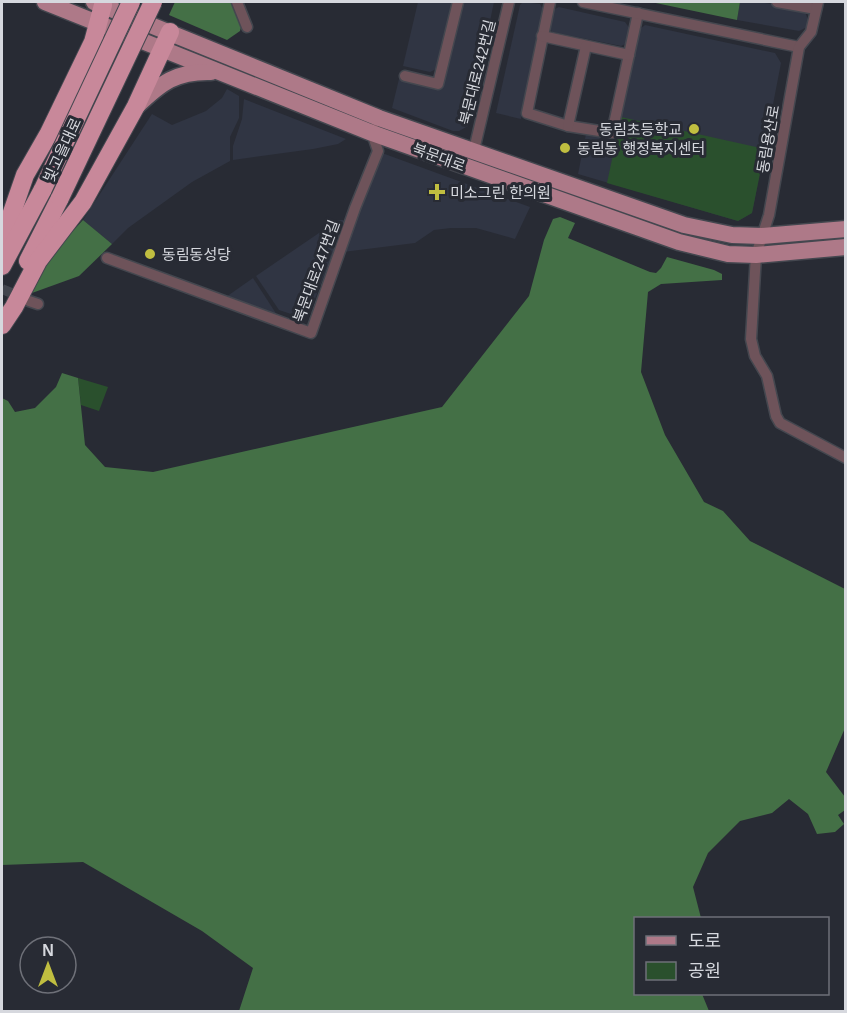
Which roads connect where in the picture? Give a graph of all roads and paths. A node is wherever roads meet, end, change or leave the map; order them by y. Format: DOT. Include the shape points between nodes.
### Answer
graph roads {
  1 [pos="45,2"];
  2 [pos="131,2"];
  3 [pos="153,2"];
  4 [pos="237,2"];
  5 [pos="458,2"];
  6 [pos="509,2"];
  7 [pos="550,2"];
  8 [pos="583,2"];
  9 [pos="777,2"];
  10 [pos="101,3"];
  11 [pos="817,5"];
  12 [pos="638,13"];
  13 [pos="98,23"];
  14 [pos="247,27"];
  15 [pos="170,32"];
  16 [pos="542,36"];
  17 [pos="586,46"];
  18 [pos="799,47"];
  19 [pos="163,49"];
  20 [pos="629,55"];
  21 [pos="219,72"];
  22 [pos="405,76"];
  23 [pos="136,106"];
  24 [pos="376,126"];
  25 [pos="568,126"];
  26 [pos="474,150"];
  27 [pos="846,229"];
  28 [pos="762,236"];
  29 [pos="2,242"];
  30 [pos="846,247"];
  31 [pos="756,255"];
  32 [pos="107,258"];
  33 [pos="2,266"];
  34 [pos="2,313"];
  35 [pos="2,325"];
  36 [pos="846,458"];
  1 -- 13 [label="main road, 북문대로"];
  2 -- 33 [label="highway, 빛고을대로, bridge" via="43,189"];
  3 -- 34 [label="highway, 빛고을대로, bridge"];
  4 -- 14 [label="street"];
  5 -- 22 [label="street" via="438,84"];
  6 -- 26 [label="street, 북문대로242번길"];
  7 -- 16 [label="street"];
  8 -- 12 [label="street"];
  9 -- 11 [label="street, 동림용산로"];
  10 -- 13 [label="highway"];
  10 -- 15 [label="main road, 북문대로"];
  11 -- 18 [label="street, 동림용산로" via="811,32"];
  12 -- 18 [label="street"];
  12 -- 20 [label="street"];
  13 -- 19 [label="main road, 북문대로"];
  13 -- 29 [label="highway" via="70,90 25,175"];
  15 -- 19 [label="highway"];
  15 -- 24 [label="main road, 북문대로"];
  16 -- 17 [label="street"];
  16 -- 25 [label="street" via="527,113"];
  17 -- 20 [label="street"];
  17 -- 25 [label="street"];
  18 -- 28 [label="street, 동림용산로" via="770,214"];
  19 -- 21 [label="main road, 북문대로"];
  19 -- 23 [label="highway"];
  20 -- 25 [label="street" via="612,133"];
  21 -- 23 [label="main road" via="195,71 169,78"];
  21 -- 24 [label="main road, 북문대로"];
  23 -- 35 [label="highway" via="83,202 38,261"];
  24 -- 26 [label="main road, 북문대로"];
  24 -- 31 [label="main road, 북문대로" via="679,242 728,254"];
  24 -- 32 [label="street, 북문대로247번길" via="378,151 311,333"];
  26 -- 28 [label="main road, 북문대로" via="684,225 732,235"];
  27 -- 28 [label="main road, 북문대로"];
  28 -- 31 [label="street, 동림용산로"];
  30 -- 31 [label="main road, 북문대로"];
  31 -- 36 [label="street, 동림용산로" via="751,339 755,356 767,375 776,416 780,423"];
}
